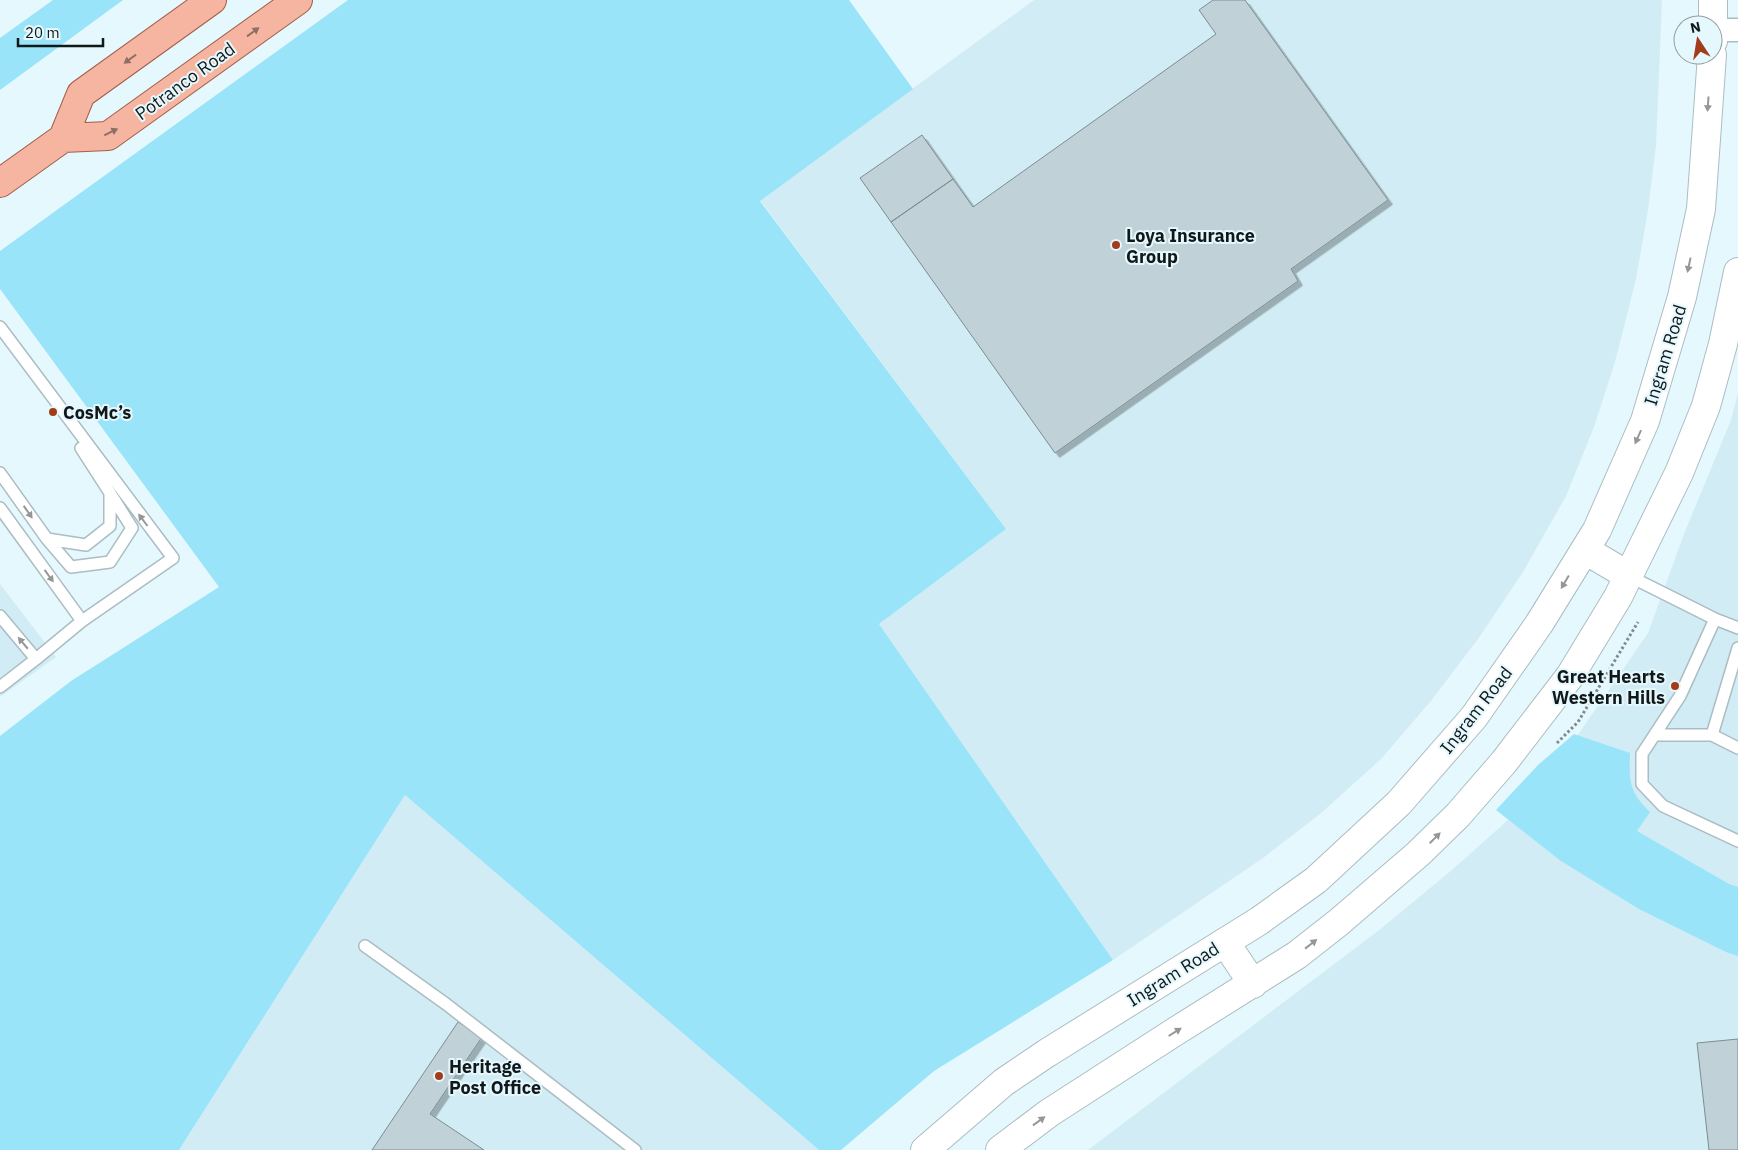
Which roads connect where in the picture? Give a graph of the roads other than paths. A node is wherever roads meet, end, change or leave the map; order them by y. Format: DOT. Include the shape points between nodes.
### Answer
graph roads {
  1 [pos="212,0"];
  2 [pos="298,0"];
  3 [pos="1713,0"];
  4 [pos="1715,15"];
  5 [pos="1716,65"];
  6 [pos="63,138"];
  7 [pos="0,183"];
  8 [pos="1738,272"];
  9 [pos="0,327"];
  10 [pos="18,353"];
  11 [pos="0,473"];
  12 [pos="110,493"];
  13 [pos="0,508"];
  14 [pos="47,539"];
  15 [pos="1585,550"];
  16 [pos="1629,576"];
  17 [pos="0,616"];
  18 [pos="1714,619"];
  19 [pos="82,621"];
  20 [pos="1738,628"];
  21 [pos="1738,648"];
  22 [pos="36,659"];
  23 [pos="0,687"];
  24 [pos="1656,735"];
  25 [pos="1712,735"];
  26 [pos="1738,748"];
  27 [pos="1738,841"];
  28 [pos="1225,942"];
  29 [pos="365,946"];
  30 [pos="1253,984"];
  31 [pos="635,1150"];
  32 [pos="925,1150"];
  33 [pos="1000,1150"];
  1 -- 6 [label="main road, one-way" via="80,94"];
  6 -- 2 [label="main road, Potranco Road, one-way" via="108,136"];
  3 -- 4 [label="main road, Ingram Road"];
  5 -- 15 [label="main road, Ingram Road, one-way" via="1701,209 1682,297 1645,421"];
  6 -- 7 [label="main road"];
  8 -- 16 [label="main road" via="1706,406 1679,473"];
  9 -- 10 [label="lane"];
  10 -- 12 [label="lane"];
  19 -- 10 [label="lane, one-way" via="172,558"];
  11 -- 14 [label="lane, one-way"];
  12 -- 14 [label="lane" via="110,526 86,545"];
  12 -- 14 [label="lane" via="132,528 110,562 72,567"];
  13 -- 19 [label="lane, one-way"];
  15 -- 16 [label="main road"];
  15 -- 28 [label="main road, Ingram Road, one-way" via="1539,624 1474,717 1399,803 1316,880"];
  16 -- 18 [label="lane"];
  30 -- 16 [label="main road, one-way" via="1339,922 1458,815 1504,762 1570,676"];
  22 -- 17 [label="lane, one-way"];
  18 -- 20 [label="lane"];
  18 -- 24 [label="lane" via="1680,696"];
  19 -- 22 [label="lane"];
  21 -- 25 [label="lane"];
  22 -- 23 [label="lane"];
  24 -- 25 [label="lane"];
  24 -- 27 [label="lane" via="1642,754 1642,784 1663,806"];
  25 -- 26 [label="lane"];
  28 -- 30 [label="main road"];
  28 -- 32 [label="main road, Ingram Road" via="1004,1082"];
  29 -- 31 [label="lane" via="446,1004"];
  33 -- 30 [label="main road, one-way" via="1049,1113"];
}
